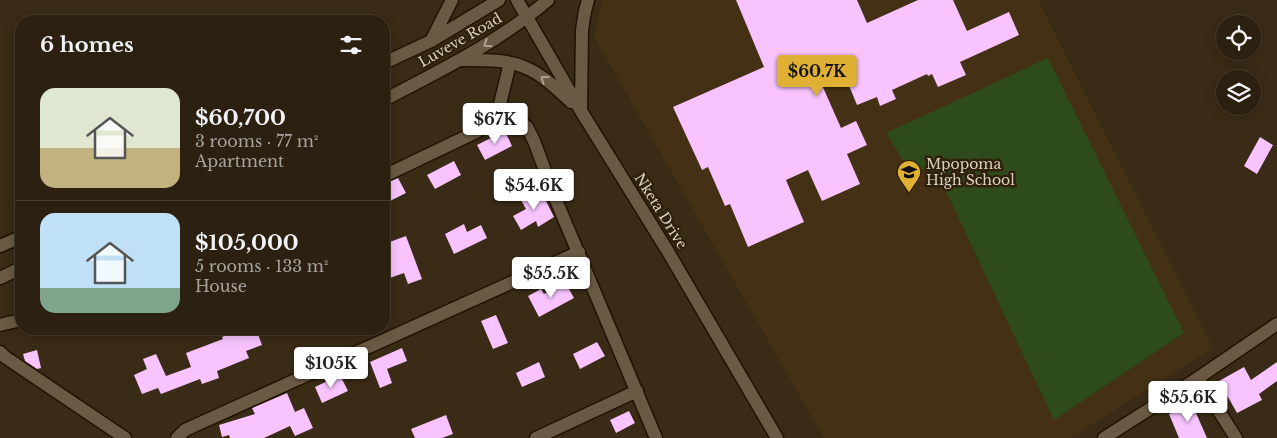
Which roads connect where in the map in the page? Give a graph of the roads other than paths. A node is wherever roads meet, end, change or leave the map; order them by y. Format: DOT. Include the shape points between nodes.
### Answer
graph roads {
  1 [pos="452,0"];
  2 [pos="499,0"];
  3 [pos="517,0"];
  4 [pos="548,0"];
  5 [pos="588,0"];
  6 [pos="528,17"];
  7 [pos="431,41"];
  8 [pos="390,60"];
  9 [pos="461,60"];
  10 [pos="510,63"];
  11 [pos="390,97"];
  12 [pos="500,104"];
  13 [pos="581,111"];
  14 [pos="390,173"];
  15 [pos="15,240"];
  16 [pos="0,246"];
  17 [pos="579,252"];
  18 [pos="15,271"];
  19 [pos="0,278"];
  20 [pos="15,321"];
  21 [pos="1277,324"];
  22 [pos="0,325"];
  23 [pos="0,352"];
  24 [pos="1198,378"];
  25 [pos="637,391"];
  26 [pos="125,438"];
  27 [pos="177,438"];
  28 [pos="536,438"];
  29 [pos="656,438"];
  30 [pos="777,438"];
  31 [pos="1104,438"];
  32 [pos="1236,438"];
  1 -- 7 [label="street"];
  2 -- 7 [label="street, Luveve Road"];
  3 -- 6 [label="street, Nketa Drive"];
  4 -- 6 [label="street, Luveve Road"];
  5 -- 13 [label="street" via="582,30"];
  6 -- 9 [label="street, Luveve Road, one-way"];
  6 -- 13 [label="street, Nketa Drive"];
  7 -- 8 [label="street, Luveve Road"];
  9 -- 10 [label="street"];
  9 -- 11 [label="street, Luveve Road"];
  10 -- 12 [label="street"];
  13 -- 10 [label="street, one-way" via="539,75"];
  12 -- 14 [label="street" via="478,131"];
  12 -- 17 [label="street" via="530,134"];
  13 -- 30 [label="street, Nketa Drive" via="668,250"];
  15 -- 16 [label="street"];
  17 -- 25 [label="street"];
  17 -- 27 [label="street" via="185,430"];
  18 -- 19 [label="street"];
  20 -- 22 [label="street"];
  21 -- 24 [label="street"];
  23 -- 26 [label="street"];
  24 -- 31 [label="street"];
  24 -- 32 [label="street"];
  25 -- 28 [label="street"];
  25 -- 29 [label="street"];
}
